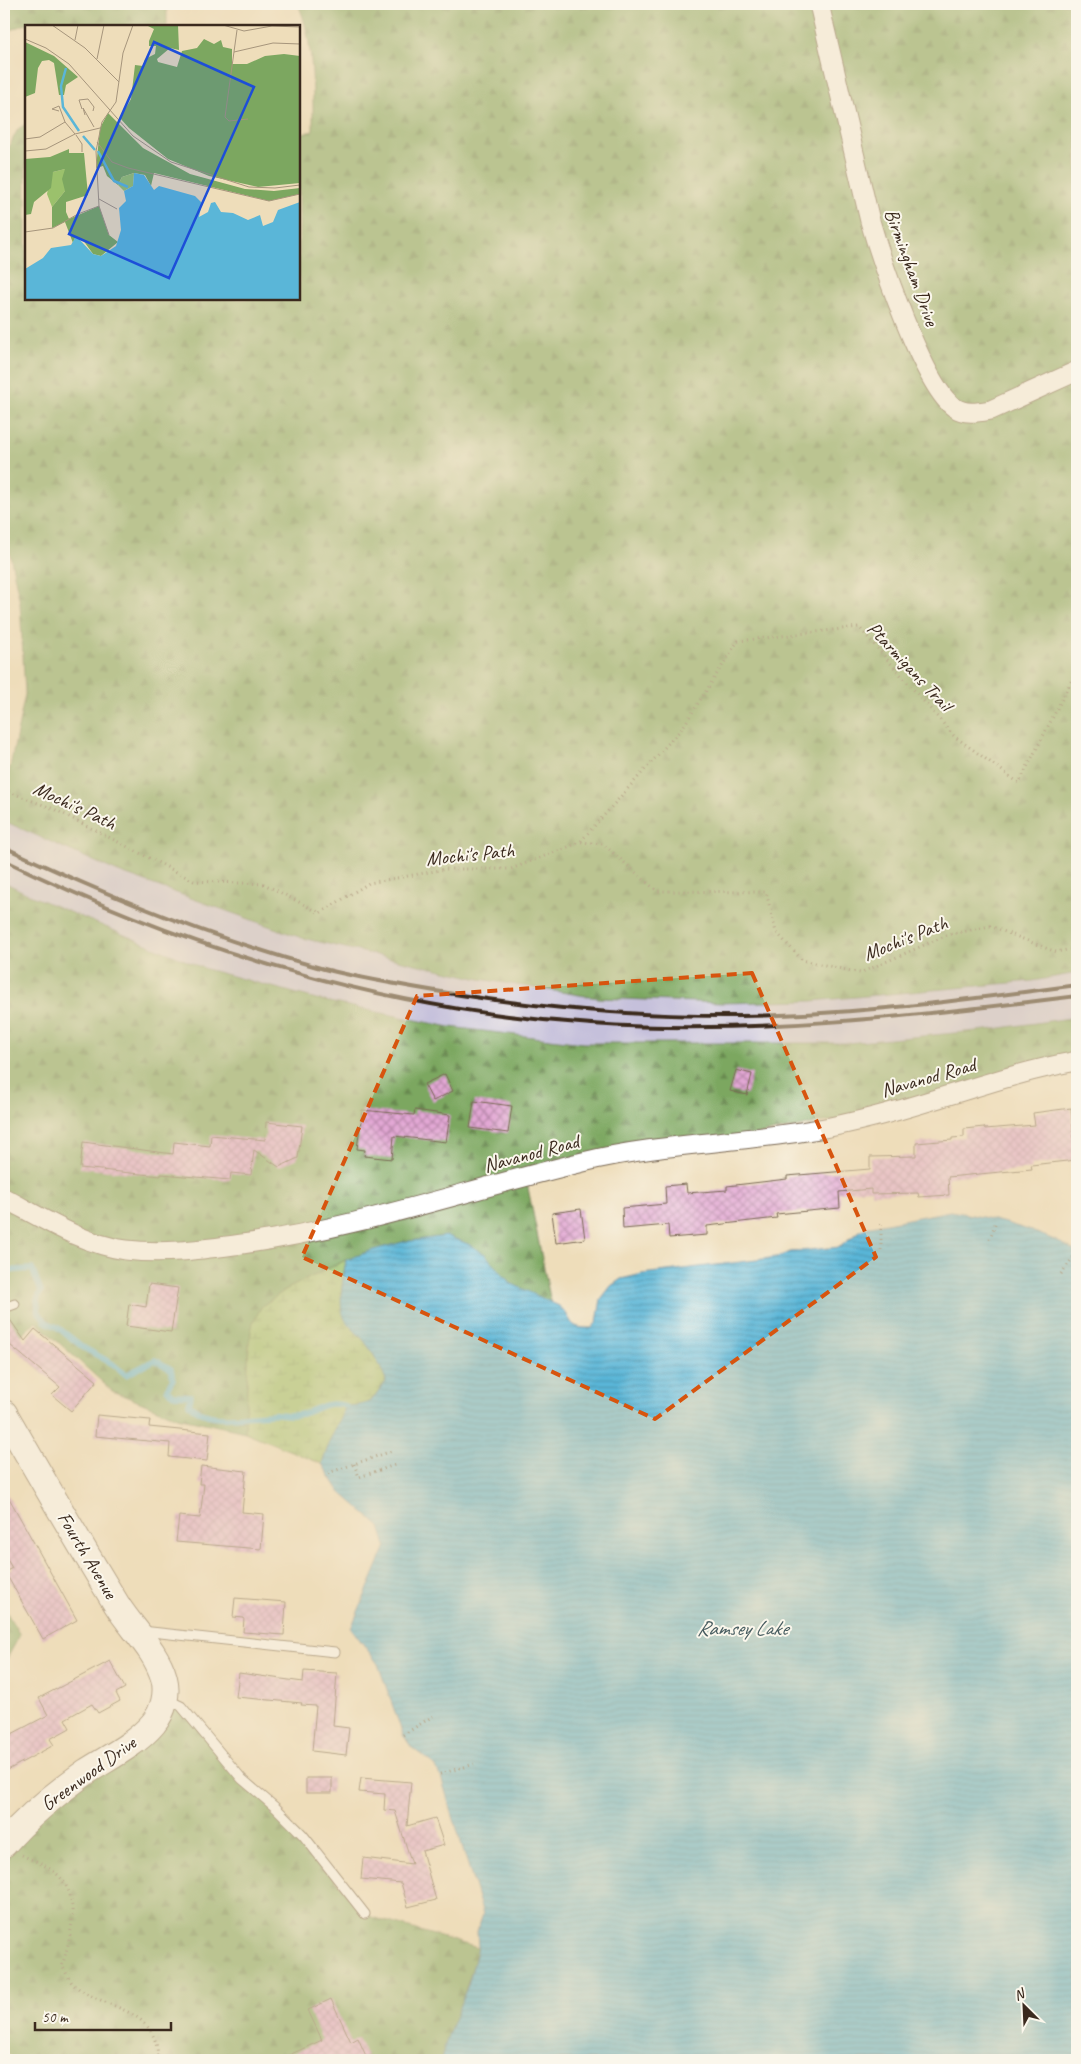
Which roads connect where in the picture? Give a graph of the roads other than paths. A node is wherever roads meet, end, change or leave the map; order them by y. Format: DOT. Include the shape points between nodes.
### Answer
graph roads {
  1 [pos="820,4"];
  2 [pos="1077,371"];
  3 [pos="1077,1061"];
  4 [pos="4,1198"];
  5 [pos="15,1304"];
  6 [pos="4,1308"];
  7 [pos="4,1413"];
  8 [pos="135,1630"];
  9 [pos="336,1652"];
  10 [pos="165,1698"];
  11 [pos="9,1847"];
  12 [pos="365,1914"];
  1 -- 2 [label="street, Birmingham Drive" via="880,256 938,390 955,409 977,412 991,410"];
  3 -- 4 [label="street, Navanod Road" via="832,1127 616,1154 332,1227 193,1251 125,1250 98,1243 67,1232"];
  5 -- 6 [label="lane"];
  7 -- 8 [label="street, Fourth Avenue"];
  8 -- 9 [label="lane"];
  8 -- 10 [label="street, Fourth Avenue" via="160,1668"];
  10 -- 11 [label="street, Greenwood Drive" via="154,1723 141,1736 69,1784 20,1826"];
  10 -- 12 [label="lane" via="181,1706 242,1779 304,1835"];
}
